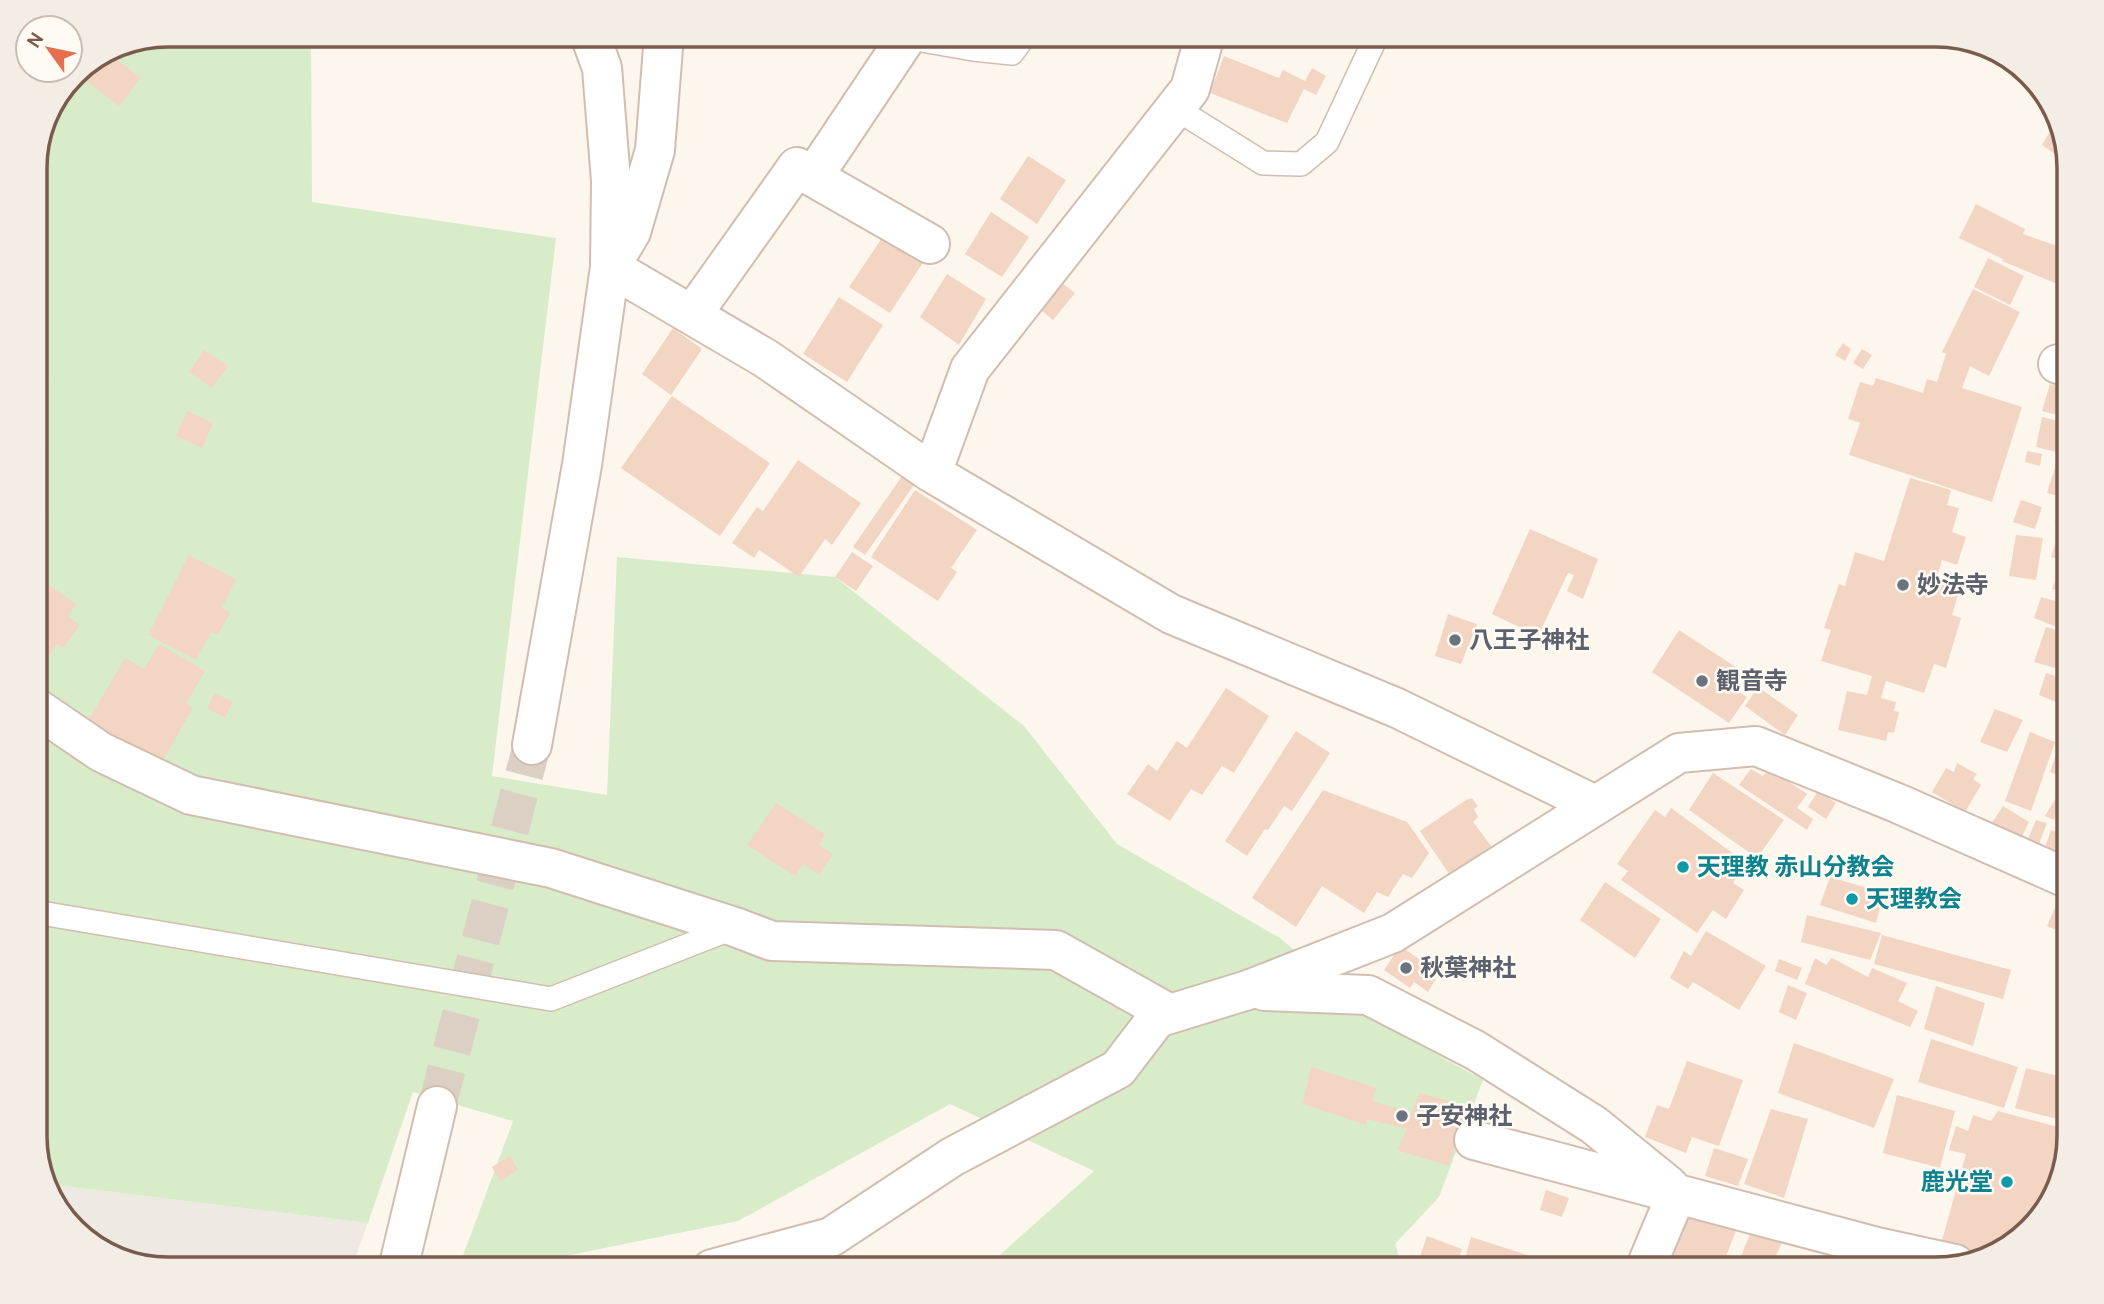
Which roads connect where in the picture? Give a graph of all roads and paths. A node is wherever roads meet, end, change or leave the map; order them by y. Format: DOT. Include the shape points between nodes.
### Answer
graph roads {
  1 [pos="594,47"];
  2 [pos="663,47"];
  3 [pos="901,47"];
  4 [pos="961,47"];
  5 [pos="1016,47"];
  6 [pos="1202,47"];
  7 [pos="1371,47"];
  8 [pos="1175,108"];
  9 [pos="813,177"];
  10 [pos="930,244"];
  11 [pos="610,267"];
  12 [pos="692,315"];
  13 [pos="932,473"];
  14 [pos="48,716"];
  15 [pos="532,745"];
  16 [pos="1595,805"];
  17 [pos="2057,874"];
  18 [pos="48,914"];
  19 [pos="735,927"];
  20 [pos="1248,990"];
  21 [pos="1170,1014"];
  22 [pos="437,1106"];
  23 [pos="1474,1140"];
  24 [pos="1677,1193"];
  25 [pos="401,1257"];
  26 [pos="757,1257"];
  27 [pos="1650,1257"];
  28 [pos="1923,1257"];
  1 -- 11 [label="street" via="602,68 611,181"];
  2 -- 11 [label="street" via="655,150 631,232"];
  3 -- 9 [label="street"];
  4 -- 5 [label="lane" via="1012,53"];
  6 -- 8 [label="street" via="1190,89"];
  7 -- 8 [label="lane" via="1327,142 1301,164 1263,163"];
  8 -- 13 [label="street" via="970,369"];
  9 -- 10 [label="street"];
  9 -- 12 [label="street" via="797,167"];
  11 -- 12 [label="street"];
  11 -- 15 [label="street" via="582,465"];
  12 -- 13 [label="street" via="765,358"];
  13 -- 16 [label="street" via="1171,614 1397,708"];
  14 -- 19 [label="street" via="101,752 191,795 551,868"];
  16 -- 17 [label="street" via="1679,753 1756,746"];
  16 -- 20 [label="street" via="1393,933"];
  18 -- 19 [label="lane" via="551,999"];
  19 -- 21 [label="street" via="772,941 1056,950"];
  20 -- 21 [label="street"];
  20 -- 24 [label="street" via="1368,995 1475,1051 1594,1125"];
  21 -- 26 [label="street" via="1157,1018 1118,1069 952,1157 831,1237"];
  22 -- 25 [label="street"];
  23 -- 24 [label="street"];
  24 -- 27 [label="street"];
  24 -- 28 [label="street"];
}
